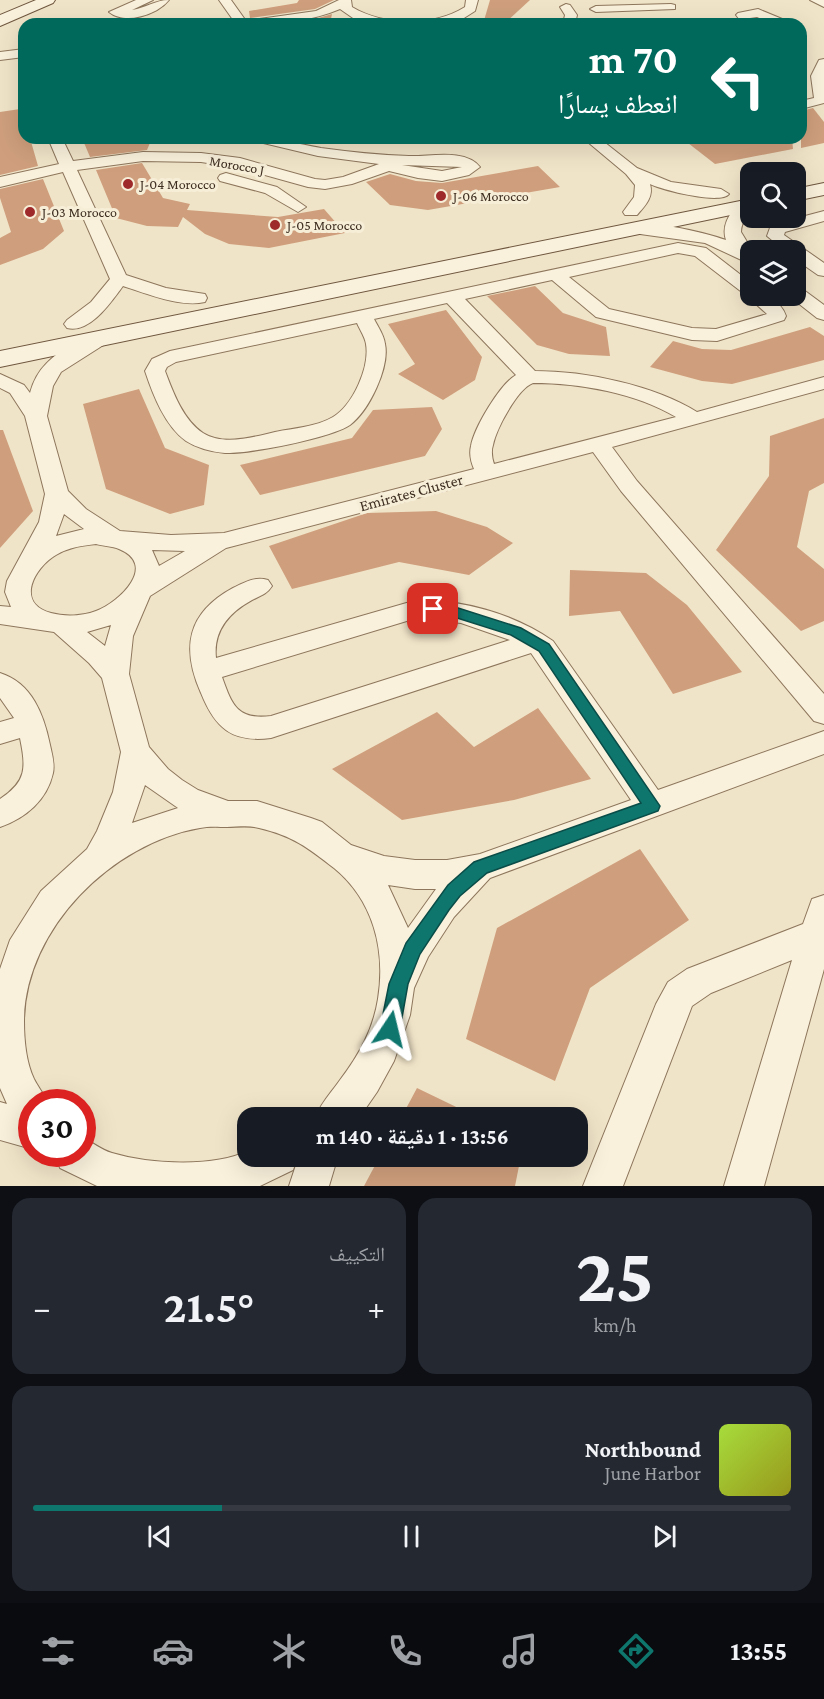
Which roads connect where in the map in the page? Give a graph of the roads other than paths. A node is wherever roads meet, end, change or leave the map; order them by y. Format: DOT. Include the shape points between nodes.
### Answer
graph roads {
  1 [pos="17,0"];
  2 [pos="48,0"];
  3 [pos="147,0"];
  4 [pos="164,0"];
  5 [pos="225,0"];
  6 [pos="473,0"];
  7 [pos="816,0"];
  8 [pos="344,2"];
  9 [pos="824,4"];
  10 [pos="676,5"];
  11 [pos="0,7"];
  12 [pos="566,7"];
  13 [pos="655,8"];
  14 [pos="595,9"];
  15 [pos="312,15"];
  16 [pos="360,17"];
  17 [pos="239,18"];
  18 [pos="289,18"];
  19 [pos="366,18"];
  20 [pos="458,18"];
  21 [pos="570,18"];
  22 [pos="744,18"];
  23 [pos="770,18"];
  24 [pos="0,21"];
  25 [pos="0,56"];
  26 [pos="18,57"];
  27 [pos="819,70"];
  28 [pos="807,104"];
  29 [pos="58,144"];
  30 [pos="287,144"];
  31 [pos="598,144"];
  32 [pos="69,167"];
  33 [pos="266,169"];
  34 [pos="632,171"];
  35 [pos="824,174"];
  36 [pos="213,176"];
  37 [pos="806,178"];
  38 [pos="0,182"];
  39 [pos="248,182"];
  40 [pos="824,189"];
  41 [pos="806,193"];
  42 [pos="721,194"];
  43 [pos="740,198"];
  44 [pos="740,201"];
  45 [pos="298,207"];
  46 [pos="740,211"];
  47 [pos="824,216"];
  48 [pos="636,220"];
  49 [pos="779,240"];
  50 [pos="740,248"];
  51 [pos="740,253"];
  52 [pos="806,259"];
  53 [pos="824,271"];
  54 [pos="556,275"];
  55 [pos="119,279"];
  56 [pos="740,283"];
  57 [pos="452,297"];
  58 [pos="198,298"];
  59 [pos="806,300"];
  60 [pos="770,306"];
  61 [pos="823,312"];
  62 [pos="363,316"];
  63 [pos="74,324"];
  64 [pos="0,338"];
  65 [pos="98,340"];
  66 [pos="0,359"];
  67 [pos="530,377"];
  68 [pos="0,380"];
  69 [pos="824,383"];
  70 [pos="36,416"];
  71 [pos="694,419"];
  72 [pos="598,444"];
  73 [pos="486,472"];
  74 [pos="57,494"];
  75 [pos="116,538"];
  76 [pos="224,541"];
  77 [pos="30,561"];
  78 [pos="0,584"];
  79 [pos="259,586"];
  80 [pos="139,594"];
  81 [pos="0,615"];
  82 [pos="52,622"];
  83 [pos="536,641"];
  84 [pos="206,671"];
  85 [pos="115,674"];
  86 [pos="0,683"];
  87 [pos="824,713"];
  88 [pos="31,724"];
  89 [pos="0,733"];
  90 [pos="824,742"];
  91 [pos="136,752"];
  92 [pos="652,806"];
  93 [pos="224,813"];
  94 [pos="0,814"];
  95 [pos="100,855"];
  96 [pos="347,856"];
  97 [pos="480,868"];
  98 [pos="820,922"];
  99 [pos="398,984"];
  100 [pos="5,993"];
  101 [pos="20,1089"];
  102 [pos="343,1107"];
  103 [pos="0,1121"];
  104 [pos="18,1126"];
  105 [pos="96,1166"];
  106 [pos="255,1167"];
  107 [pos="315,1167"];
  108 [pos="182,1185"];
  109 [pos="309,1186"];
  110 [pos="603,1186"];
  111 [pos="744,1186"];
  1 -- 11 [label="street"];
  2 -- 24 [label="street"];
  3 -- 4 [label="street" via="115,12 150,10"];
  5 -- 17 [label="street"];
  6 -- 20 [label="street" via="471,9"];
  7 -- 9 [label="street"];
  8 -- 15 [label="street"];
  8 -- 16 [label="street" via="349,12"];
  10 -- 13 [label="street"];
  12 -- 21 [label="street"];
  13 -- 14 [label="street"];
  15 -- 16 [label="street"];
  15 -- 18 [label="street"];
  16 -- 19 [label="street"];
  22 -- 23 [label="street" via="742,15 749,13"];
  25 -- 26 [label="street"];
  27 -- 28 [label="street" via="821,99"];
  29 -- 32 [label="street"];
  30 -- 33 [label="street, Morocco J" via="393,163 328,185"];
  31 -- 34 [label="street"];
  32 -- 33 [label="street, Morocco J" via="226,155"];
  32 -- 38 [label="street, Morocco J"];
  32 -- 55 [label="street"];
  33 -- 39 [label="street"];
  34 -- 42 [label="street" via="668,186"];
  34 -- 48 [label="street" via="645,190"];
  35 -- 37 [label="street"];
  36 -- 39 [label="street"];
  39 -- 45 [label="street" via="281,195"];
  40 -- 41 [label="street"];
  42 -- 43 [label="street"];
  42 -- 48 [label="street"];
  44 -- 48 [label="street"];
  46 -- 50 [label="street" via="732,229"];
  47 -- 49 [label="street" via="777,229 775,236"];
  48 -- 51 [label="street" via="696,234"];
  48 -- 58 [label="street"];
  48 -- 65 [label="street"];
  52 -- 53 [label="street"];
  54 -- 56 [label="street" via="687,248 700,252"];
  54 -- 57 [label="street"];
  54 -- 60 [label="street" via="603,313 700,335 724,334 775,318 775,310"];
  55 -- 58 [label="street" via="155,291"];
  55 -- 63 [label="street" via="98,306"];
  57 -- 62 [label="street"];
  57 -- 67 [label="street"];
  58 -- 63 [label="street"];
  59 -- 61 [label="street"];
  62 -- 62 [label="street" via="376,344 373,372 348,416 326,427 249,445 227,446 200,440 189,432 172,408 155,371 159,363 170,357"];
  63 -- 64 [label="street"];
  65 -- 66 [label="street"];
  65 -- 70 [label="street" via="47,374 39,390"];
  67 -- 71 [label="street" via="549,376 638,394"];
  67 -- 73 [label="street" via="513,387 484,435 480,453"];
  68 -- 70 [label="street" via="17,389"];
  69 -- 71 [label="street, Emirates Cluster"];
  70 -- 74 [label="street"];
  71 -- 72 [label="street, Emirates Cluster"];
  72 -- 73 [label="street, Emirates Cluster"];
  72 -- 87 [label="street" via="629,486"];
  73 -- 76 [label="street, Emirates Cluster"];
  74 -- 75 [label="street, Emirates Cluster" via="78,514"];
  74 -- 77 [label="street" via="51,522"];
  75 -- 76 [label="street, Emirates Cluster" via="171,543"];
  75 -- 77 [label="street" via="78,537 53,546"];
  75 -- 80 [label="street" via="133,545 148,564 148,576"];
  76 -- 80 [label="street, Emirates Cluster" via="183,562"];
  77 -- 78 [label="street"];
  77 -- 82 [label="street" via="18,580 17,596 25,610"];
  79 -- 84 [label="street" via="240,595 211,621 203,637"];
  80 -- 82 [label="street" via="102,620 82,624"];
  80 -- 85 [label="street" via="120,636"];
  81 -- 82 [label="street"];
  82 -- 85 [label="street" via="99,656"];
  83 -- 84 [label="street" via="455,612 422,609"];
  83 -- 84 [label="street" via="260,729 240,726 225,716"];
  83 -- 92 [label="street" via="552,656"];
  85 -- 91 [label="street"];
  86 -- 88 [label="street" via="23,704"];
  88 -- 89 [label="street"];
  88 -- 94 [label="street" via="40,765 38,776 26,796"];
  90 -- 92 [label="street"];
  91 -- 93 [label="street" via="171,789"];
  91 -- 95 [label="street" via="127,802"];
  92 -- 97 [label="street"];
  93 -- 95 [label="street" via="160,824"];
  93 -- 96 [label="street" via="258,815 291,823 321,837"];
  95 -- 100 [label="street" via="68,881 42,912 22,948"];
  96 -- 97 [label="street" via="388,872 412,875 435,876"];
  96 -- 99 [label="street" via="370,881 387,911 396,946"];
  97 -- 99 [label="street" via="454,890 431,918"];
  98 -- 110 [label="street" via="680,994"];
  98 -- 111 [label="street"];
  99 -- 102 [label="street" via="390,1029 370,1074"];
  100 -- 101 [label="street" via="11,1067"];
  103 -- 104 [label="street"];
  105 -- 108 [label="street" via="132,1180"];
  106 -- 108 [label="street" via="238,1175"];
  107 -- 109 [label="street"];
}
